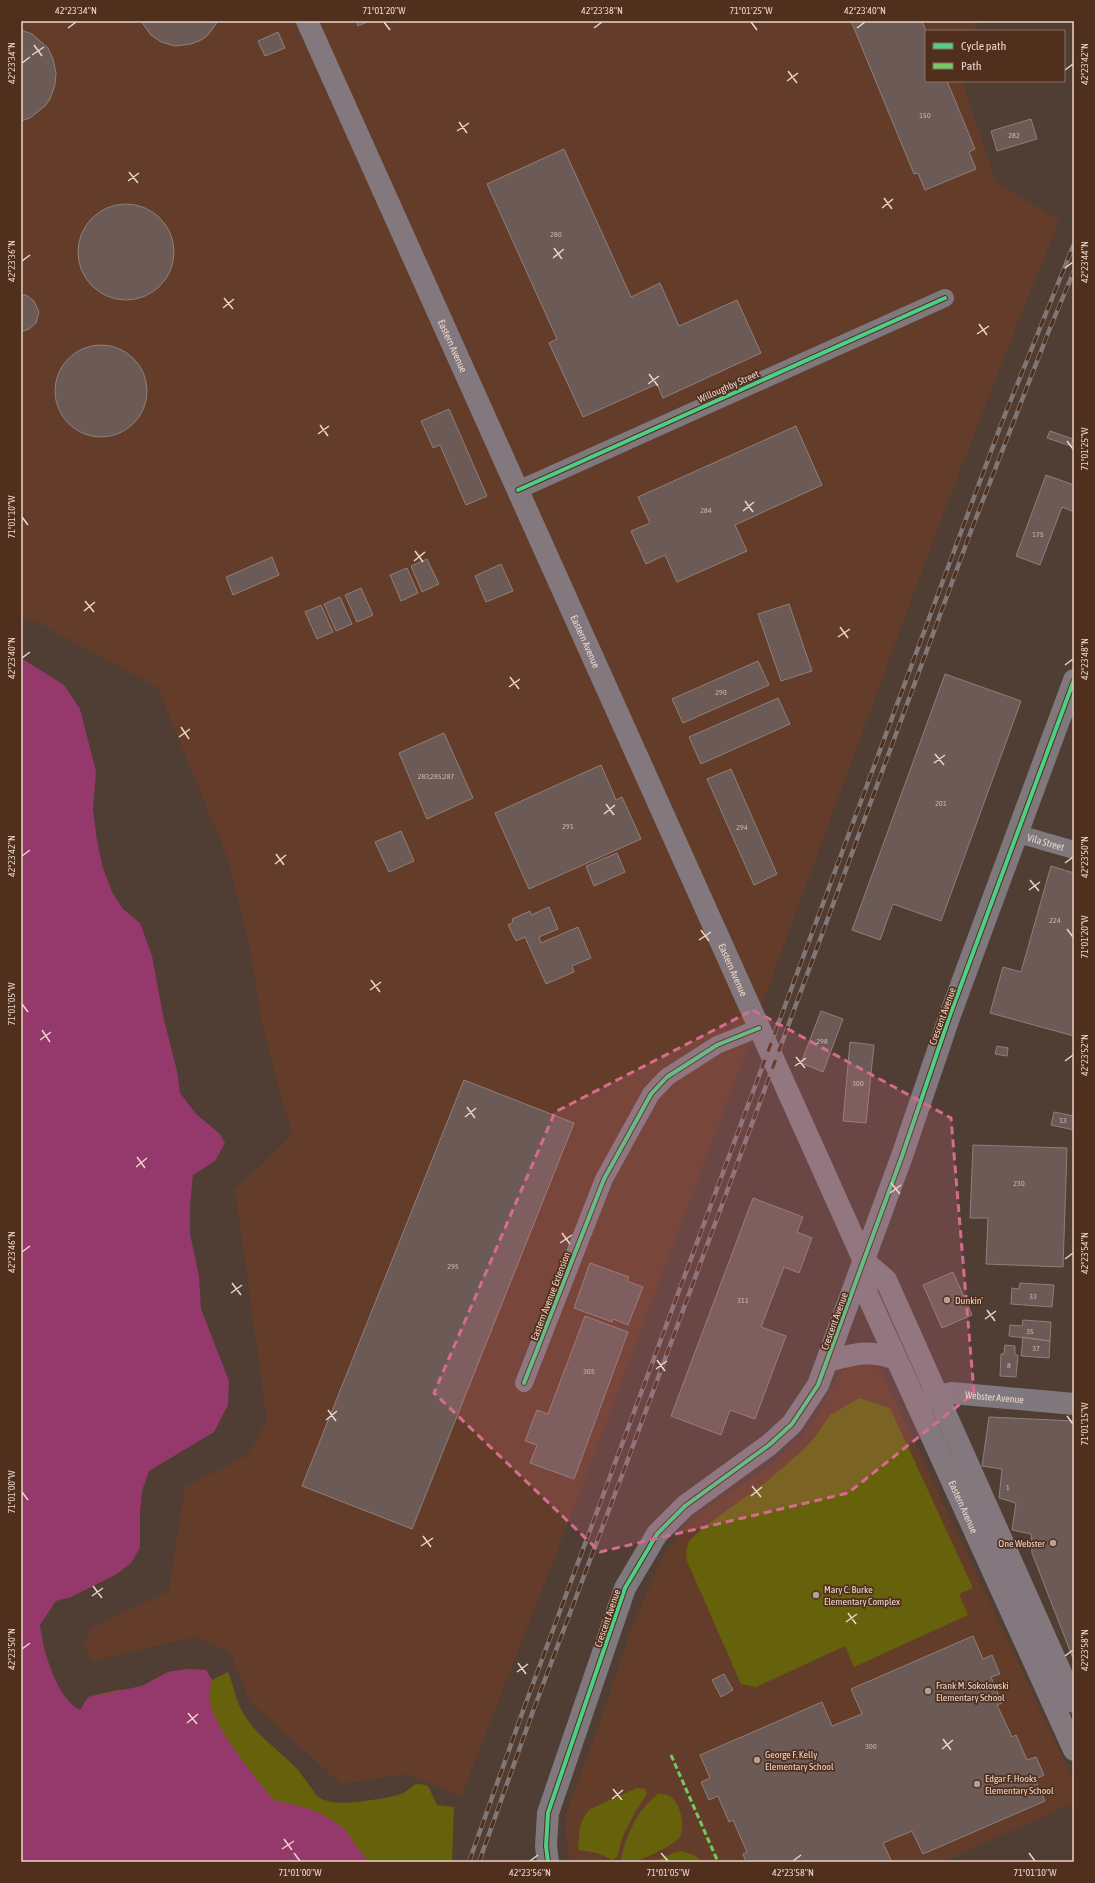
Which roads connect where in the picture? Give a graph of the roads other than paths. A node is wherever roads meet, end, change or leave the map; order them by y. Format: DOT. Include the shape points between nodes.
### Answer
graph roads {
  1 [pos="307,21"];
  2 [pos="945,298"];
  3 [pos="518,490"];
  4 [pos="1074,680"];
  5 [pos="1018,834"];
  6 [pos="1074,850"];
  7 [pos="759,1028"];
  8 [pos="864,1261"];
  9 [pos="896,1359"];
  10 [pos="828,1361"];
  11 [pos="524,1383"];
  12 [pos="937,1396"];
  13 [pos="1074,1404"];
  14 [pos="917,1406"];
  15 [pos="1074,1702"];
  16 [pos="1074,1750"];
  17 [pos="548,1862"];
  1 -- 3 [label="main road, Eastern Avenue"];
  2 -- 3 [label="street, Willoughby Street"];
  3 -- 7 [label="main road, Eastern Avenue"];
  4 -- 5 [label="street, Crescent Avenue"];
  5 -- 6 [label="street, Vila Street"];
  5 -- 8 [label="street, Crescent Avenue" via="950,1015"];
  7 -- 8 [label="main road, Eastern Avenue"];
  7 -- 11 [label="street, Eastern Avenue Extension" via="717,1045 668,1077 651,1094 604,1178"];
  8 -- 9 [label="main road, Eastern Avenue" via="867,1294"];
  8 -- 10 [label="street, Crescent Avenue"];
  8 -- 12 [label="main road, Eastern Avenue" via="886,1280"];
  9 -- 10 [label="main road" via="882,1354 858,1353"];
  9 -- 14 [label="main road, Eastern Avenue"];
  10 -- 17 [label="street, Crescent Avenue" via="818,1385 792,1424 769,1445 685,1506 657,1534 625,1588 548,1813"];
  12 -- 13 [label="street, Webster Avenue" via="952,1393"];
  12 -- 14 [label="street, Webster Avenue"];
  12 -- 15 [label="main road, Eastern Avenue"];
  14 -- 16 [label="main road, Eastern Avenue"];
}
